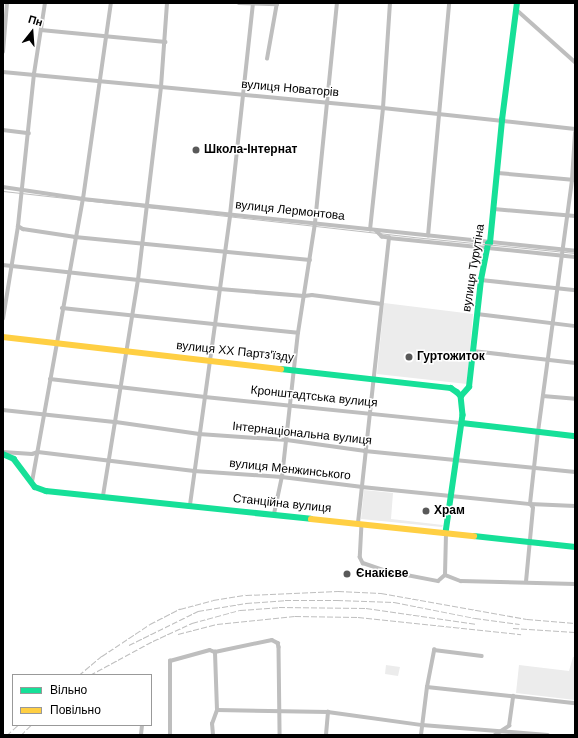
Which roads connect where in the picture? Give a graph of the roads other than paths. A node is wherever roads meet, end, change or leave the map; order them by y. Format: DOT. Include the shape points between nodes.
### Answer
graph roads {
  1 [pos="8,3"];
  2 [pos="45,3"];
  3 [pos="111,3"];
  4 [pos="168,3"];
  5 [pos="239,3"];
  6 [pos="338,3"];
  7 [pos="390,3"];
  8 [pos="449,3"];
  9 [pos="517,3"];
  10 [pos="253,4"];
  11 [pos="277,4"];
  12 [pos="517,10"];
  13 [pos="41,30"];
  14 [pos="107,36"];
  15 [pos="165,42"];
  16 [pos="3,52"];
  17 [pos="267,59"];
  18 [pos="575,62"];
  19 [pos="3,72"];
  20 [pos="34,74"];
  21 [pos="99,81"];
  22 [pos="162,87"];
  23 [pos="242,95"];
  24 [pos="326,103"];
  25 [pos="383,108"];
  26 [pos="438,114"];
  27 [pos="502,120"];
  28 [pos="575,129"];
  29 [pos="3,130"];
  30 [pos="29,133"];
  31 [pos="575,133"];
  32 [pos="498,173"];
  33 [pos="573,180"];
  34 [pos="3,187"];
  35 [pos="22,189"];
  36 [pos="83,199"];
  37 [pos="147,205"];
  38 [pos="494,209"];
  39 [pos="230,215"];
  40 [pos="566,216"];
  41 [pos="575,216"];
  42 [pos="315,223"];
  43 [pos="18,226"];
  44 [pos="370,230"];
  45 [pos="375,230"];
  46 [pos="428,236"];
  47 [pos="76,237"];
  48 [pos="389,238"];
  49 [pos="142,244"];
  50 [pos="488,245"];
  51 [pos="562,250"];
  52 [pos="575,251"];
  53 [pos="225,252"];
  54 [pos="561,255"];
  55 [pos="575,257"];
  56 [pos="310,260"];
  57 [pos="3,265"];
  58 [pos="11,266"];
  59 [pos="69,273"];
  60 [pos="138,280"];
  61 [pos="481,280"];
  62 [pos="220,289"];
  63 [pos="557,289"];
  64 [pos="575,290"];
  65 [pos="304,296"];
  66 [pos="381,304"];
  67 [pos="62,308"];
  68 [pos="477,314"];
  69 [pos="132,316"];
  70 [pos="3,319"];
  71 [pos="553,324"];
  72 [pos="215,325"];
  73 [pos="575,326"];
  74 [pos="298,333"];
  75 [pos="3,337"];
  76 [pos="57,344"];
  77 [pos="473,351"];
  78 [pos="125,352"];
  79 [pos="210,360"];
  80 [pos="547,360"];
  81 [pos="575,363"];
  82 [pos="293,370"];
  83 [pos="50,379"];
  84 [pos="374,379"];
  85 [pos="121,386"];
  86 [pos="461,396"];
  87 [pos="543,396"];
  88 [pos="205,397"];
  89 [pos="575,399"];
  90 [pos="289,405"];
  91 [pos="3,410"];
  92 [pos="44,414"];
  93 [pos="370,414"];
  94 [pos="116,422"];
  95 [pos="462,423"];
  96 [pos="538,432"];
  97 [pos="198,434"];
  98 [pos="575,436"];
  99 [pos="287,440"];
  100 [pos="365,451"];
  101 [pos="38,452"];
  102 [pos="3,453"];
  103 [pos="108,460"];
  104 [pos="457,460"];
  105 [pos="534,468"];
  106 [pos="194,471"];
  107 [pos="575,472"];
  108 [pos="282,477"];
  109 [pos="32,483"];
  110 [pos="362,487"];
  111 [pos="103,496"];
  112 [pos="451,496"];
  113 [pos="530,504"];
  114 [pos="190,505"];
  115 [pos="575,506"];
  116 [pos="274,514"];
  117 [pos="360,523"];
  118 [pos="446,533"];
  119 [pos="530,543"];
  120 [pos="575,547"];
  121 [pos="445,575"];
  122 [pos="526,582"];
  123 [pos="575,584"];
  124 [pos="215,652"];
  125 [pos="482,656"];
  126 [pos="426,687"];
  127 [pos="513,696"];
  128 [pos="575,703"];
  129 [pos="217,710"];
  130 [pos="280,711"];
  131 [pos="328,712"];
  132 [pos="422,725"];
  133 [pos="501,731"];
  134 [pos="170,735"];
  135 [pos="213,735"];
  136 [pos="280,735"];
  137 [pos="326,735"];
  138 [pos="421,735"];
  139 [pos="495,735"];
  140 [pos="548,735"];
  1 -- 16 [label="street"];
  2 -- 13 [label="street"];
  3 -- 14 [label="street"];
  4 -- 15 [label="street"];
  5 -- 10 [label="street"];
  6 -- 24 [label="street"];
  7 -- 25 [label="street"];
  8 -- 26 [label="street"];
  9 -- 12 [label="street, вулиця Турутіна"];
  10 -- 11 [label="street"];
  10 -- 23 [label="street"];
  11 -- 17 [label="street"];
  12 -- 18 [label="street"];
  12 -- 27 [label="street, вулиця Турутіна"];
  13 -- 14 [label="street"];
  13 -- 20 [label="street"];
  14 -- 15 [label="street"];
  14 -- 21 [label="street"];
  15 -- 22 [label="street"];
  19 -- 20 [label="street, вулиця Новаторів"];
  20 -- 21 [label="street, вулиця Новаторів"];
  20 -- 30 [label="street"];
  21 -- 22 [label="street, вулиця Новаторів"];
  21 -- 36 [label="street"];
  22 -- 23 [label="street, вулиця Новаторів"];
  22 -- 37 [label="street"];
  23 -- 24 [label="street, вулиця Новаторів"];
  23 -- 39 [label="street"];
  24 -- 25 [label="street, вулиця Новаторів"];
  24 -- 42 [label="street"];
  25 -- 26 [label="street, вулиця Новаторів"];
  25 -- 44 [label="street"];
  26 -- 27 [label="street, вулиця Новаторів"];
  26 -- 46 [label="street"];
  27 -- 28 [label="street, вулиця Новаторів"];
  27 -- 32 [label="street, вулиця Турутіна"];
  29 -- 30 [label="street"];
  30 -- 35 [label="street"];
  31 -- 33 [label="street"];
  32 -- 33 [label="street"];
  32 -- 38 [label="street, вулиця Турутіна"];
  33 -- 40 [label="street"];
  34 -- 35 [label="street, вулиця Лермонтова"];
  35 -- 36 [label="street, вулиця Лермонтова"];
  35 -- 43 [label="street"];
  36 -- 37 [label="street, вулиця Лермонтова"];
  36 -- 47 [label="street"];
  37 -- 39 [label="street, вулиця Лермонтова"];
  37 -- 49 [label="street"];
  38 -- 40 [label="street"];
  38 -- 50 [label="street, вулиця Турутіна"];
  39 -- 42 [label="street, вулиця Лермонтова"];
  39 -- 53 [label="street"];
  40 -- 41 [label="street"];
  40 -- 51 [label="street"];
  42 -- 44 [label="street, вулиця Лермонтова"];
  42 -- 56 [label="street"];
  43 -- 47 [label="street" via="23,229"];
  43 -- 58 [label="street"];
  44 -- 45 [label="street, вулиця Лермонтова"];
  45 -- 46 [label="street, вулиця Лермонтова"];
  45 -- 48 [label="street, вулиця Лермонтова" via="382,237"];
  46 -- 50 [label="street, вулиця Лермонтова"];
  47 -- 49 [label="street"];
  47 -- 59 [label="street"];
  48 -- 50 [label="street, вулиця Лермонтова"];
  48 -- 66 [label="street"];
  49 -- 53 [label="street"];
  49 -- 60 [label="street"];
  50 -- 51 [label="street, вулиця Лермонтова"];
  50 -- 54 [label="street, вулиця Лермонтова"];
  50 -- 61 [label="street, вулиця Турутіна"];
  51 -- 52 [label="street, вулиця Лермонтова"];
  51 -- 54 [label="street"];
  53 -- 56 [label="street"];
  53 -- 62 [label="street"];
  54 -- 55 [label="street, вулиця Лермонтова"];
  54 -- 63 [label="street"];
  56 -- 65 [label="street"];
  57 -- 58 [label="street"];
  58 -- 59 [label="street"];
  58 -- 70 [label="street"];
  59 -- 60 [label="street"];
  59 -- 67 [label="street"];
  60 -- 62 [label="street"];
  60 -- 69 [label="street"];
  61 -- 63 [label="street"];
  61 -- 68 [label="street, вулиця Турутіна"];
  62 -- 65 [label="street"];
  62 -- 72 [label="street"];
  63 -- 64 [label="street"];
  63 -- 71 [label="street"];
  65 -- 66 [label="street"];
  65 -- 74 [label="street"];
  66 -- 84 [label="street"];
  67 -- 69 [label="street"];
  67 -- 76 [label="street"];
  68 -- 71 [label="street"];
  68 -- 77 [label="street, вулиця Турутіна"];
  69 -- 72 [label="street"];
  69 -- 78 [label="street"];
  71 -- 73 [label="street"];
  71 -- 80 [label="street"];
  72 -- 74 [label="street"];
  72 -- 79 [label="street"];
  74 -- 82 [label="street"];
  75 -- 76 [label="street, вулиця XX Партз'їзду"];
  76 -- 78 [label="street, вулиця XX Партз'їзду"];
  76 -- 83 [label="street"];
  77 -- 80 [label="street"];
  77 -- 86 [label="street, вулиця Турутіна" via="469,387"];
  78 -- 79 [label="street, вулиця XX Партз'їзду"];
  78 -- 85 [label="street"];
  79 -- 82 [label="street, вулиця XX Партз'їзду"];
  79 -- 88 [label="street"];
  80 -- 81 [label="street"];
  80 -- 87 [label="street"];
  82 -- 84 [label="street, вулиця XX Партз'їзду"];
  82 -- 90 [label="street"];
  83 -- 85 [label="street, Кронштадтська вулиця"];
  83 -- 92 [label="street"];
  84 -- 86 [label="street, вулиця XX Партз'їзду" via="450,388"];
  84 -- 93 [label="street"];
  85 -- 88 [label="street, Кронштадтська вулиця"];
  85 -- 94 [label="street"];
  86 -- 95 [label="street"];
  87 -- 89 [label="street"];
  87 -- 96 [label="street"];
  88 -- 90 [label="street, Кронштадтська вулиця"];
  88 -- 97 [label="street"];
  90 -- 93 [label="street, Кронштадтська вулиця"];
  90 -- 99 [label="street"];
  91 -- 92 [label="street, Інтернаціональна вулиця"];
  92 -- 94 [label="street, Інтернаціональна вулиця"];
  92 -- 101 [label="street"];
  93 -- 95 [label="street, Кронштадтська вулиця"];
  93 -- 100 [label="street"];
  94 -- 97 [label="street, Інтернаціональна вулиця"];
  94 -- 103 [label="street"];
  95 -- 96 [label="street, Кронштадтська вулиця"];
  95 -- 104 [label="street"];
  96 -- 98 [label="street, Кронштадтська вулиця"];
  96 -- 105 [label="street"];
  97 -- 99 [label="street, Інтернаціональна вулиця"];
  97 -- 106 [label="street"];
  99 -- 100 [label="street, Інтернаціональна вулиця"];
  99 -- 108 [label="street"];
  100 -- 104 [label="street, Інтернаціональна вулиця"];
  100 -- 110 [label="street"];
  101 -- 102 [label="street, вулиця Менжинського"];
  101 -- 103 [label="street, вулиця Менжинського"];
  101 -- 109 [label="street"];
  102 -- 109 [label="street, Станційна вулиця" via="14,459"];
  103 -- 106 [label="street, вулиця Менжинського"];
  103 -- 111 [label="street"];
  104 -- 105 [label="street, Інтернаціональна вулиця"];
  104 -- 112 [label="street"];
  105 -- 107 [label="street, Інтернаціональна вулиця"];
  105 -- 113 [label="street"];
  106 -- 108 [label="street, вулиця Менжинського"];
  106 -- 114 [label="street"];
  108 -- 110 [label="street, вулиця Менжинського"];
  108 -- 116 [label="street"];
  109 -- 111 [label="street, Станційна вулиця" via="41,490"];
  110 -- 112 [label="street, вулиця Менжинського"];
  110 -- 117 [label="street"];
  111 -- 114 [label="street, Станційна вулиця"];
  112 -- 113 [label="street, вулиця Менжинського"];
  112 -- 118 [label="street"];
  113 -- 115 [label="street, вулиця Менжинського"];
  113 -- 119 [label="street" via="533,508"];
  114 -- 116 [label="street, Станційна вулиця"];
  116 -- 117 [label="street, Станційна вулиця"];
  117 -- 118 [label="street, Станційна вулиця"];
  117 -- 121 [label="street" via="360,557 364,563 386,571 438,581"];
  118 -- 119 [label="street, Станційна вулиця"];
  118 -- 121 [label="street"];
  119 -- 120 [label="street, Станційна вулиця"];
  119 -- 122 [label="street"];
  121 -- 122 [label="street" via="461,581"];
  122 -- 123 [label="street"];
  124 -- 129 [label="street"];
  124 -- 130 [label="street" via="266,640 276,641 279,647"];
  124 -- 134 [label="street" via="210,650 170,661"];
  125 -- 126 [label="street" via="434,650"];
  126 -- 127 [label="street"];
  126 -- 132 [label="street"];
  127 -- 128 [label="street"];
  127 -- 133 [label="street" via="509,726"];
  129 -- 130 [label="street"];
  129 -- 135 [label="street" via="212,724"];
  130 -- 131 [label="street"];
  130 -- 136 [label="street"];
  131 -- 132 [label="street"];
  131 -- 137 [label="street"];
  132 -- 133 [label="street"];
  132 -- 138 [label="street"];
  133 -- 139 [label="street"];
  133 -- 140 [label="street"];
}
